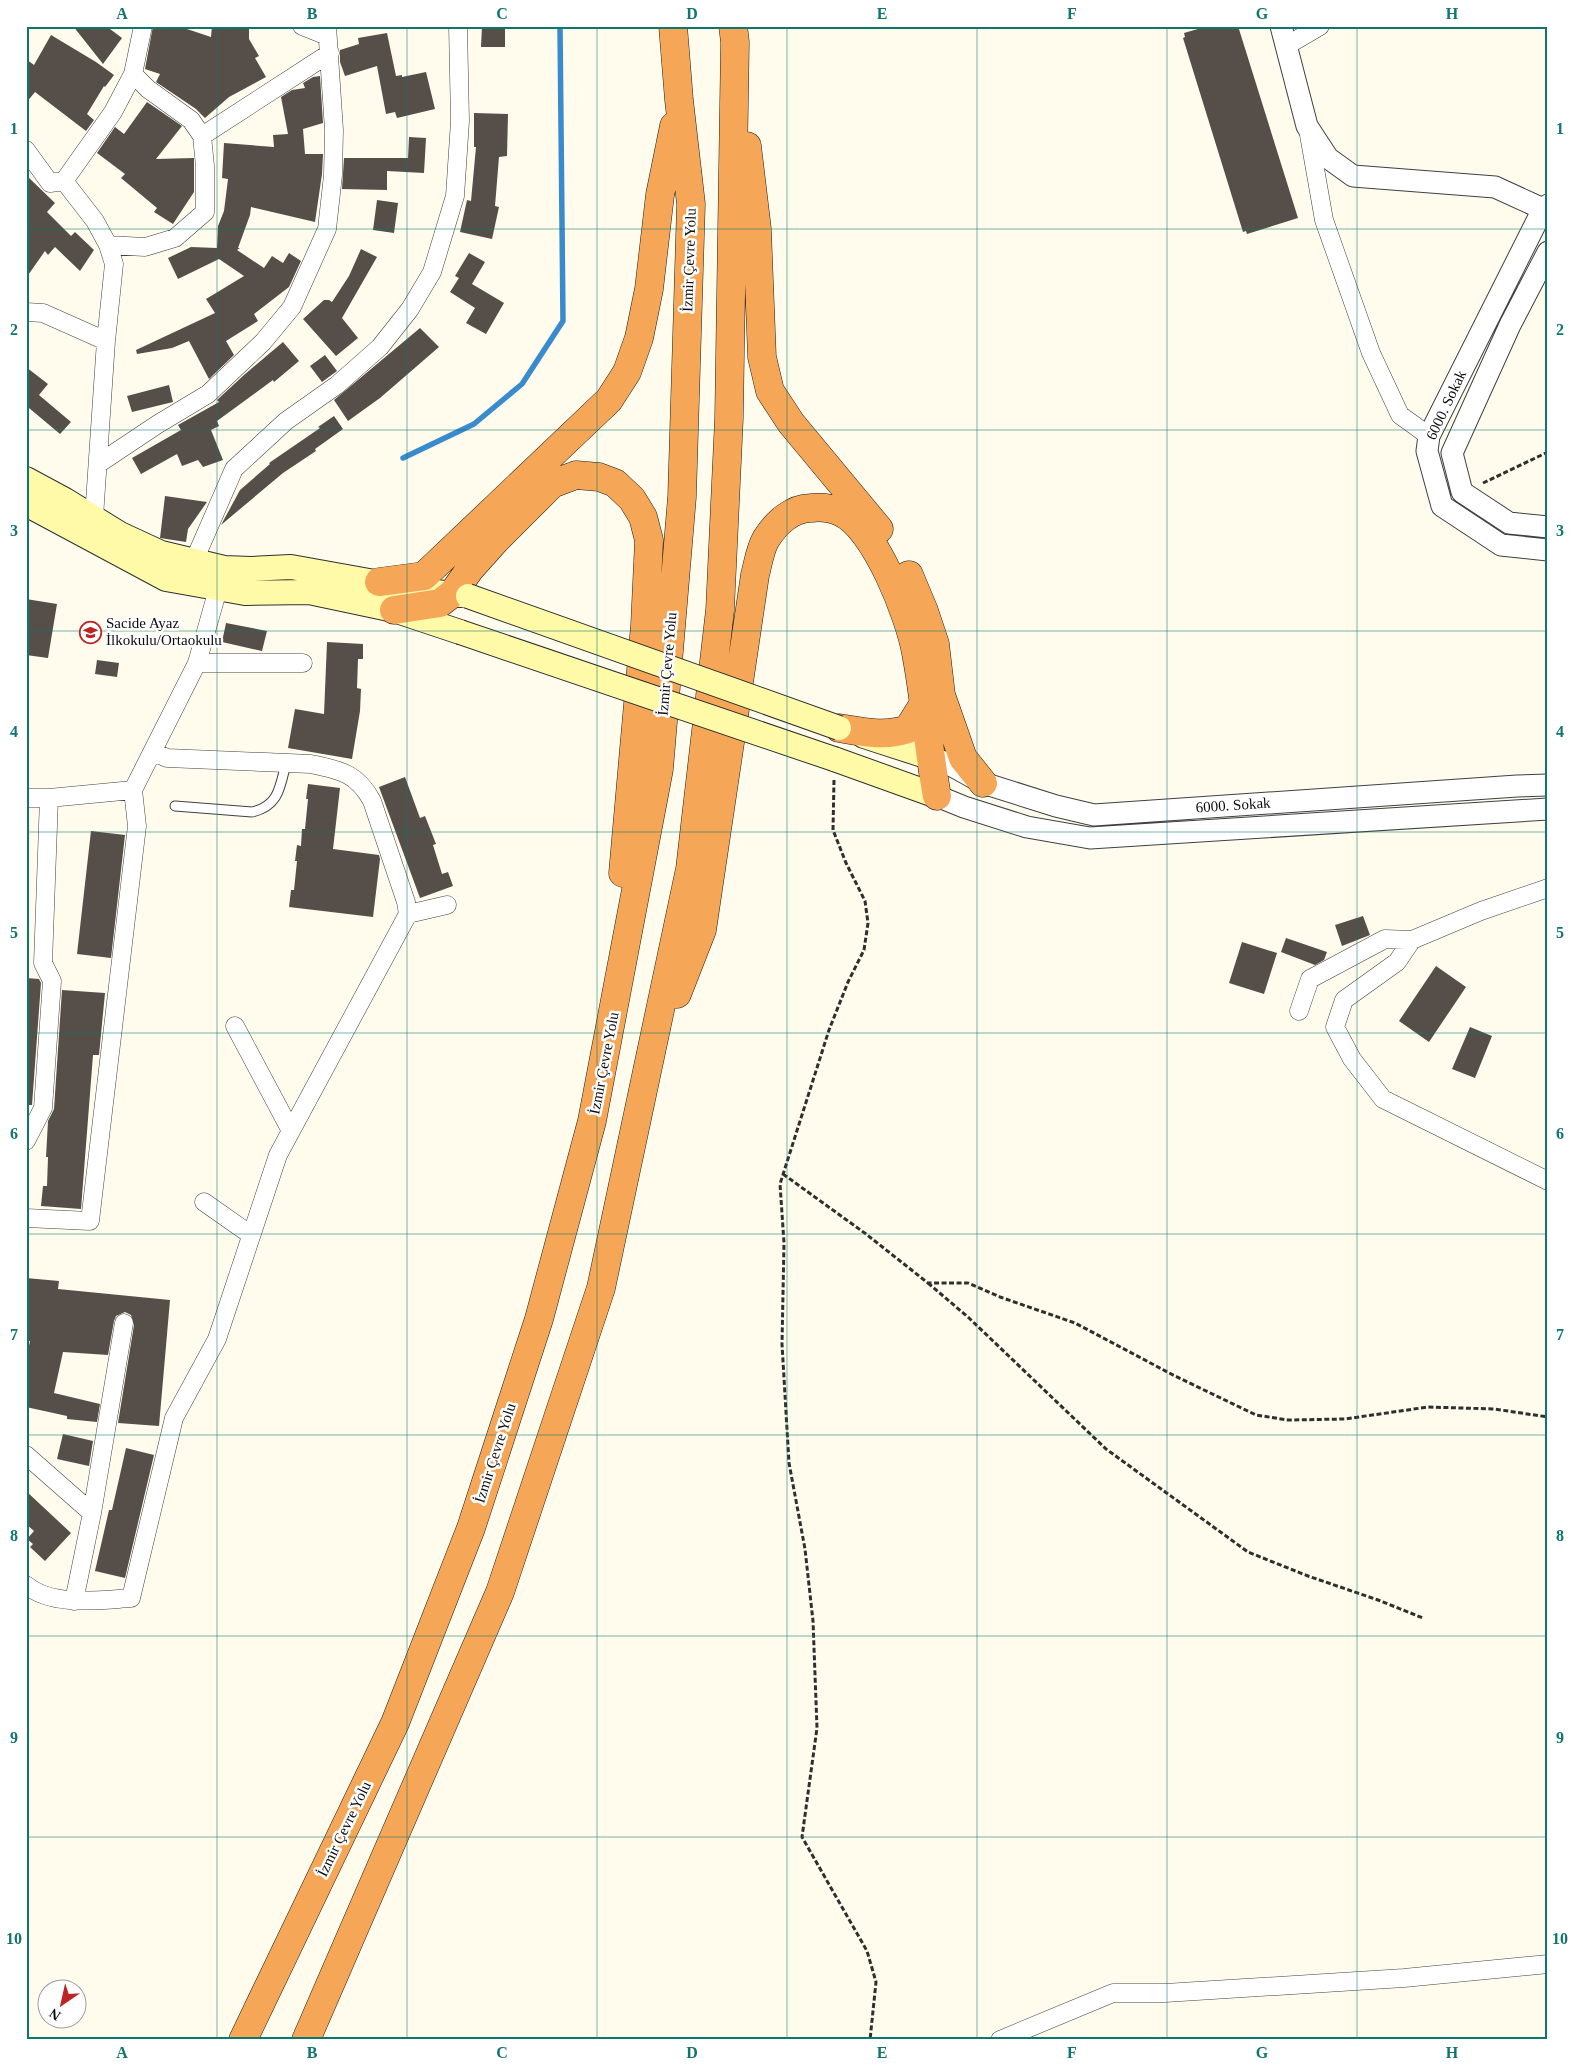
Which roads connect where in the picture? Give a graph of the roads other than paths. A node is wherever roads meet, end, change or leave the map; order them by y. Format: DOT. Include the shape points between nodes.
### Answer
graph roads {
  1 [pos="143,26"];
  2 [pos="302,26"];
  3 [pos="458,26"];
  4 [pos="673,26"];
  5 [pos="1320,26"];
  6 [pos="734,34"];
  7 [pos="1283,36"];
  8 [pos="328,38"];
  9 [pos="133,74"];
  10 [pos="679,100"];
  11 [pos="1307,126"];
  12 [pos="202,136"];
  13 [pos="26,150"];
  14 [pos="64,181"];
  15 [pos="1546,209"];
  16 [pos="108,245"];
  17 [pos="1548,252"];
  18 [pos="26,312"];
  19 [pos="106,341"];
  20 [pos="1429,436"];
  21 [pos="98,464"];
  22 [pos="26,479"];
  23 [pos="26,504"];
  24 [pos="94,517"];
  25 [pos="1548,527"];
  26 [pos="1548,550"];
  27 [pos="194,561"];
  28 [pos="441,561"];
  29 [pos="379,582"];
  30 [pos="218,589"];
  31 [pos="449,596"];
  32 [pos="394,610"];
  33 [pos="460,632"];
  34 [pos="197,663"];
  35 [pos="303,663"];
  36 [pos="932,700"];
  37 [pos="839,728"];
  38 [pos="153,752"];
  39 [pos="938,760"];
  40 [pos="286,763"];
  41 [pos="983,783"];
  42 [pos="1548,785"];
  43 [pos="133,790"];
  44 [pos="937,796"];
  45 [pos="26,798"];
  46 [pos="49,798"];
  47 [pos="175,806"];
  48 [pos="1548,809"];
  49 [pos="1548,888"];
  50 [pos="448,905"];
  51 [pos="408,914"];
  52 [pos="1412,940"];
  53 [pos="1299,1011"];
  54 [pos="235,1026"];
  55 [pos="606,1054"];
  56 [pos="648,1065"];
  57 [pos="291,1131"];
  58 [pos="26,1141"];
  59 [pos="1548,1181"];
  60 [pos="204,1202"];
  61 [pos="26,1218"];
  62 [pos="251,1235"];
  63 [pos="124,1323"];
  64 [pos="26,1455"];
  65 [pos="92,1513"];
  66 [pos="26,1585"];
  67 [pos="74,1601"];
  68 [pos="1548,1964"];
  69 [pos="243,2040"];
  70 [pos="306,2040"];
  71 [pos="1000,2040"];
  1 -- 9 [label="street"];
  2 -- 8 [label="street"];
  3 -- 27 [label="street" via="460,120 455,196 432,272 410,309 380,347 337,385 286,421 234,469"];
  4 -- 10 [label="highway, İzmir Çevre Yolu"];
  5 -- 7 [label="street"];
  6 -- 36 [label="highway" via="756,229 762,357 770,391 791,423 886,538 911,580 934,644"];
  6 -- 56 [label="highway" via="729,418 720,610 690,869"];
  7 -- 11 [label="street"];
  8 -- 12 [label="street"];
  8 -- 21 [label="street" via="334,130 327,229 292,307 263,342 208,394"];
  9 -- 12 [label="street" via="191,120"];
  9 -- 14 [label="street" via="113,112"];
  10 -- 28 [label="highway" via="660,194 649,289 639,338 627,372 609,400"];
  10 -- 55 [label="highway, İzmir Çevre Yolu" via="691,204 682,497 658,769"];
  11 -- 15 [label="street" via="1328,158 1353,176 1495,187"];
  11 -- 20 [label="street" via="1324,220 1371,353 1400,415"];
  12 -- 16 [label="street" via="205,212 175,238 145,247"];
  13 -- 14 [label="street" via="50,183"];
  14 -- 16 [label="street" via="95,221"];
  15 -- 20 [label="street, 6000. Sokak"];
  16 -- 19 [label="street" via="114,264"];
  17 -- 25 [label="street, 6000. Sokak" via="1452,453 1462,492 1509,523"];
  18 -- 19 [label="street" via="43,313"];
  19 -- 21 [label="street"];
  20 -- 26 [label="street, 6000. Sokak" via="1427,451 1442,506 1500,546"];
  21 -- 24 [label="street"];
  22 -- 24 [label="main road"];
  23 -- 30 [label="main road" via="166,579"];
  24 -- 27 [label="main road" via="120,534 161,553"];
  27 -- 29 [label="main road" via="224,568 290,567"];
  28 -- 29 [label="highway" via="424,576"];
  28 -- 31 [label="highway" via="434,579"];
  29 -- 31 [label="main road"];
  30 -- 32 [label="main road" via="245,593 309,592"];
  30 -- 34 [label="street"];
  31 -- 32 [label="highway"];
  31 -- 33 [label="highway"];
  31 -- 37 [label="main road, bridge"];
  31 -- 55 [label="highway" via="496,540 552,484 576,475 599,477 615,483 632,499 643,517 649,540 645,625"];
  32 -- 33 [label="main road"];
  33 -- 44 [label="main road, bridge"];
  34 -- 35 [label="street"];
  34 -- 38 [label="street"];
  36 -- 37 [label="highway" via="908,729 894,734"];
  36 -- 39 [label="highway"];
  36 -- 41 [label="highway" via="963,758"];
  36 -- 56 [label="highway" via="894,584 860,529 842,513 821,507 803,508 784,517 766,540 755,575 702,930"];
  37 -- 39 [label="main road"];
  38 -- 40 [label="street" via="167,758"];
  38 -- 43 [label="street"];
  39 -- 41 [label="street, 6000. Sokak"];
  39 -- 44 [label="highway"];
  40 -- 47 [label="lane" via="277,796 260,810"];
  40 -- 51 [label="street" via="332,768 364,785"];
  41 -- 42 [label="street, 6000. Sokak" via="1094,815"];
  43 -- 46 [label="street"];
  43 -- 61 [label="street" via="137,826 90,1221"];
  44 -- 48 [label="street, 6000. Sokak" via="1027,827 1090,838"];
  45 -- 46 [label="street"];
  46 -- 58 [label="street" via="43,963 52,981 52,991 43,1108"];
  49 -- 52 [label="street"];
  50 -- 51 [label="street"];
  51 -- 57 [label="street"];
  52 -- 53 [label="street" via="1385,939 1310,979"];
  52 -- 59 [label="street" via="1397,962 1344,1000 1336,1027 1352,1059 1383,1099"];
  54 -- 57 [label="street"];
  55 -- 69 [label="highway, İzmir Çevre Yolu" via="592,1121 540,1319 471,1528 395,1723"];
  56 -- 70 [label="highway" via="600,1288 500,1592"];
  57 -- 62 [label="street" via="278,1155"];
  60 -- 62 [label="street"];
  62 -- 67 [label="street" via="217,1339 174,1418 131,1598"];
  63 -- 65 [label="street"];
  64 -- 65 [label="street"];
  65 -- 67 [label="street"];
  66 -- 67 [label="street" via="34,1591"];
  68 -- 71 [label="street" via="1404,1978 1165,1993 1113,1993"];
}
